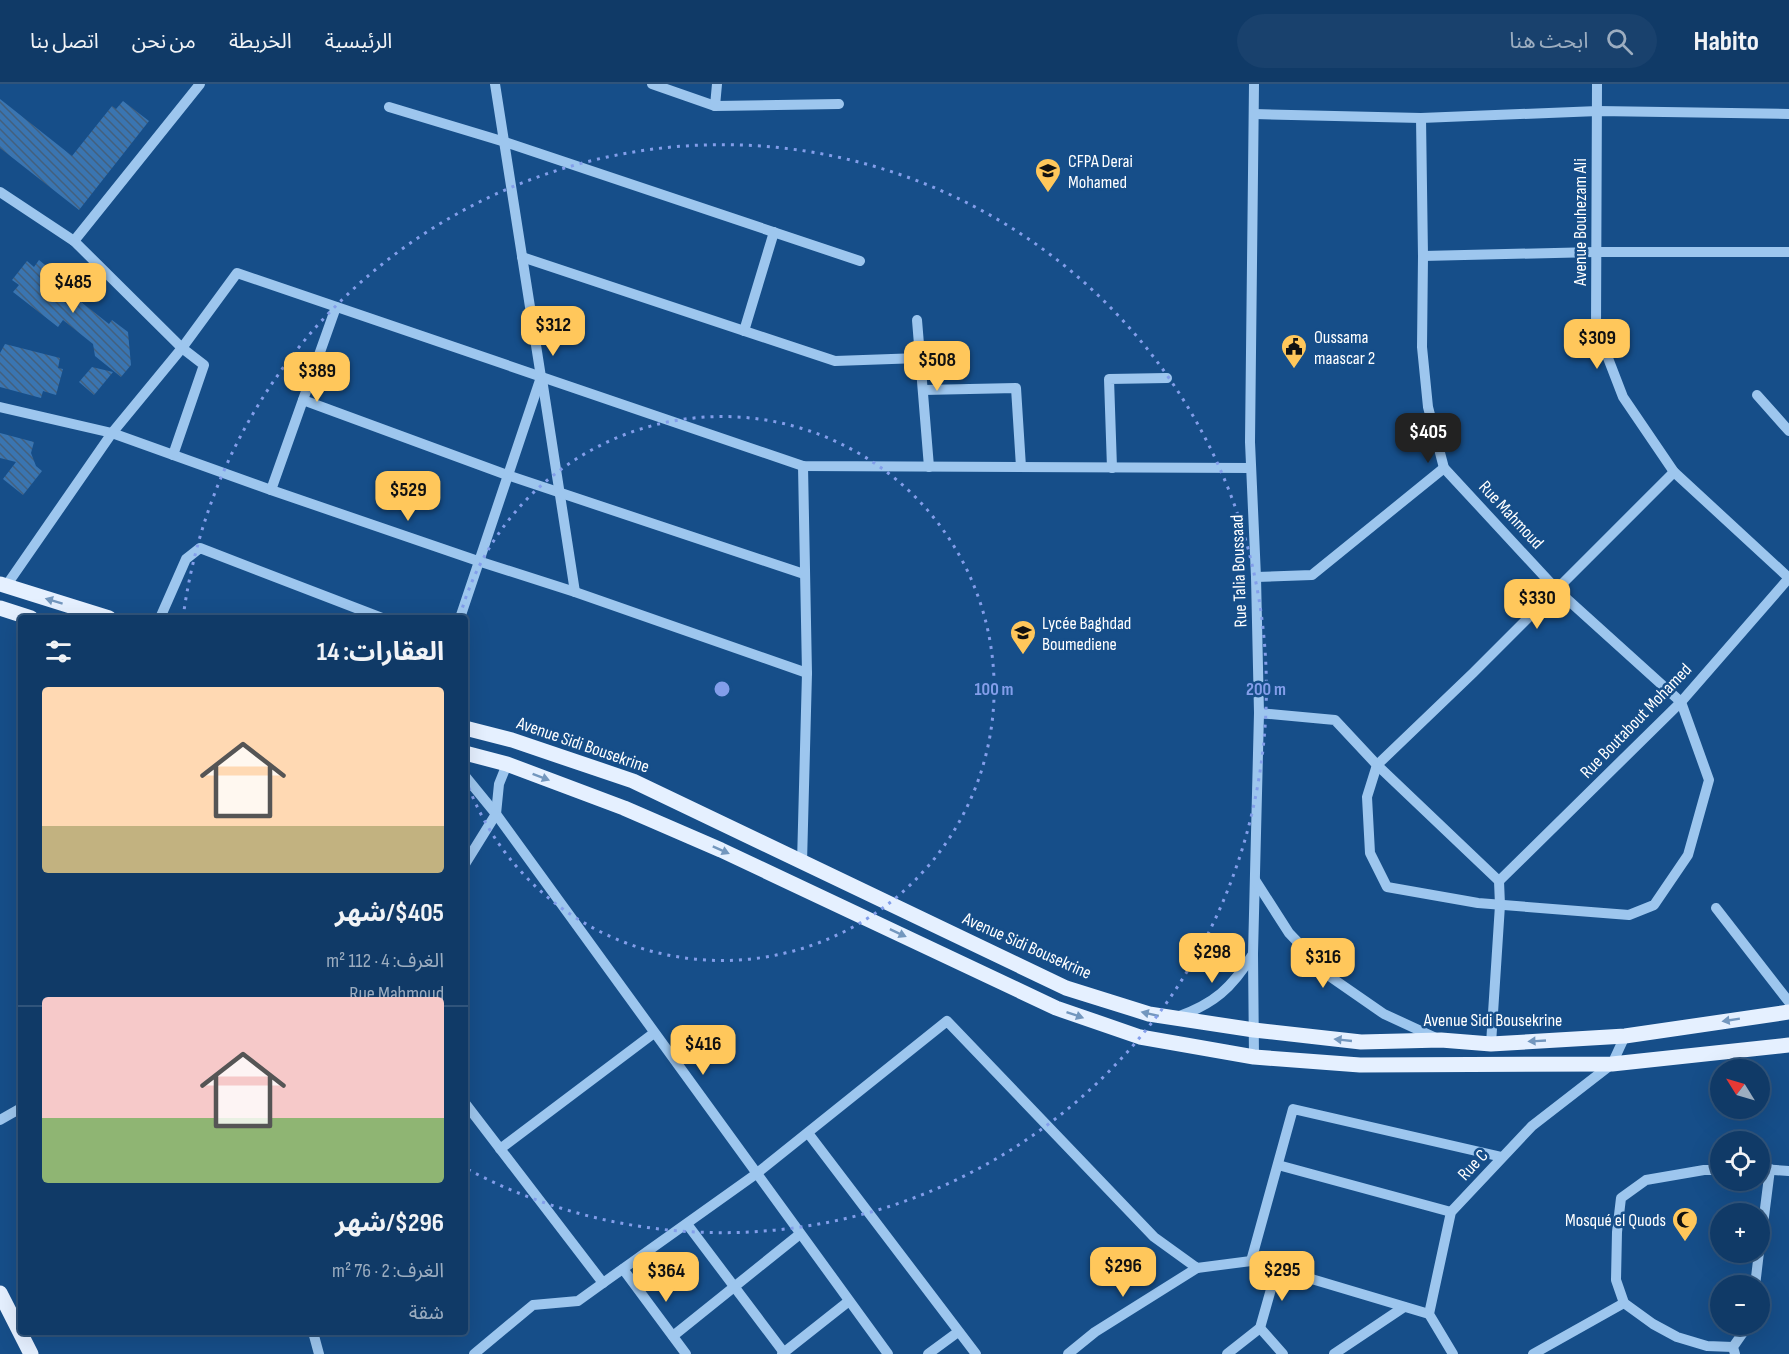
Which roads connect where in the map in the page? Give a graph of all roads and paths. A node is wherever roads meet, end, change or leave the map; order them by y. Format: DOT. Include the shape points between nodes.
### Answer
graph roads {
  1 [pos="200,84"];
  2 [pos="495,84"];
  3 [pos="652,84"];
  4 [pos="717,84"];
  5 [pos="1254,84"];
  6 [pos="1597,84"];
  7 [pos="839,104"];
  8 [pos="715,106"];
  9 [pos="389,107"];
  10 [pos="1598,111"];
  11 [pos="1254,114"];
  12 [pos="1789,114"];
  13 [pos="1421,118"];
  14 [pos="505,142"];
  15 [pos="0,192"];
  16 [pos="774,232"];
  17 [pos="75,241"];
  18 [pos="1596,252"];
  19 [pos="1789,252"];
  20 [pos="1423,256"];
  21 [pos="522,257"];
  22 [pos="860,261"];
  23 [pos="336,307"];
  24 [pos="917,320"];
  25 [pos="744,331"];
  26 [pos="182,348"];
  27 [pos="920,358"];
  28 [pos="541,377"];
  29 [pos="1167,378"];
  30 [pos="922,390"];
  31 [pos="1757,395"];
  32 [pos="303,400"];
  33 [pos="0,407"];
  34 [pos="1789,431"];
  35 [pos="112,433"];
  36 [pos="173,455"];
  37 [pos="803,466"];
  38 [pos="929,467"];
  39 [pos="1021,467"];
  40 [pos="1112,468"];
  41 [pos="1251,468"];
  42 [pos="1444,468"];
  43 [pos="1674,472"];
  44 [pos="507,475"];
  45 [pos="271,490"];
  46 [pos="558,492"];
  47 [pos="478,561"];
  48 [pos="804,574"];
  49 [pos="1256,577"];
  50 [pos="1789,578"];
  51 [pos="3,585"];
  52 [pos="1557,590"];
  53 [pos="575,592"];
  54 [pos="0,608"];
  55 [pos="22,615"];
  56 [pos="99,615"];
  57 [pos="161,615"];
  58 [pos="374,615"];
  59 [pos="461,615"];
  60 [pos="807,673"];
  61 [pos="1681,702"];
  62 [pos="1259,713"];
  63 [pos="468,729"];
  64 [pos="468,754"];
  65 [pos="507,764"];
  66 [pos="1377,765"];
  67 [pos="468,780"];
  68 [pos="496,814"];
  69 [pos="468,859"];
  70 [pos="802,863"];
  71 [pos="1255,880"];
  72 [pos="1499,881"];
  73 [pos="1500,905"];
  74 [pos="1716,908"];
  75 [pos="1253,954"];
  76 [pos="1789,1002"];
  77 [pos="1789,1012"];
  78 [pos="1174,1018"];
  79 [pos="1254,1030"];
  80 [pos="654,1033"];
  81 [pos="1625,1036"];
  82 [pos="1441,1040"];
  83 [pos="1491,1044"];
  84 [pos="1789,1045"];
  85 [pos="1254,1057"];
  86 [pos="1612,1064"];
  87 [pos="468,1107"];
  88 [pos="18,1110"];
  89 [pos="0,1120"];
  90 [pos="808,1133"];
  91 [pos="500,1149"];
  92 [pos="1502,1157"];
  93 [pos="1278,1165"];
  94 [pos="1770,1169"];
  95 [pos="1710,1170"];
  96 [pos="1789,1171"];
  97 [pos="756,1174"];
  98 [pos="1451,1212"];
  99 [pos="687,1224"];
  100 [pos="800,1234"];
  101 [pos="1251,1261"];
  102 [pos="1197,1268"];
  103 [pos="1277,1268"];
  104 [pos="623,1269"];
  105 [pos="603,1283"];
  106 [pos="734,1287"];
  107 [pos="0,1293"];
  108 [pos="849,1301"];
  109 [pos="1624,1303"];
  110 [pos="1404,1307"];
  111 [pos="1429,1314"];
  112 [pos="18,1324"];
  113 [pos="1260,1328"];
  114 [pos="958,1332"];
  115 [pos="23,1335"];
  116 [pos="315,1335"];
  117 [pos="1743,1335"];
  118 [pos="673,1336"];
  119 [pos="1734,1351"];
  120 [pos="31,1354"];
  121 [pos="319,1354"];
  122 [pos="474,1354"];
  123 [pos="686,1354"];
  124 [pos="784,1354"];
  125 [pos="888,1354"];
  126 [pos="928,1354"];
  127 [pos="976,1354"];
  128 [pos="1068,1354"];
  129 [pos="1227,1354"];
  130 [pos="1283,1354"];
  131 [pos="1334,1354"];
  132 [pos="1453,1354"];
  133 [pos="1533,1354"];
  1 -- 17 [label="street"];
  2 -- 14 [label="street"];
  3 -- 8 [label="street"];
  4 -- 8 [label="street"];
  5 -- 11 [label="street, Rue Talia Boussaad"];
  6 -- 10 [label="street, Avenue Bouhezam Ali"];
  7 -- 8 [label="street"];
  9 -- 14 [label="street"];
  10 -- 12 [label="street"];
  10 -- 13 [label="street"];
  10 -- 18 [label="street, Avenue Bouhezam Ali"];
  11 -- 13 [label="street"];
  11 -- 41 [label="street, Rue Talia Boussaad"];
  13 -- 20 [label="street, Rue Mahmoud"];
  14 -- 16 [label="street"];
  14 -- 21 [label="street"];
  15 -- 17 [label="street"];
  16 -- 22 [label="street"];
  16 -- 25 [label="street"];
  17 -- 26 [label="street"];
  18 -- 19 [label="street"];
  18 -- 20 [label="street"];
  18 -- 43 [label="street, Avenue Bouhezam Ali" via="1596,327 1623,397"];
  20 -- 42 [label="street, Rue Mahmoud" via="1422,347 1428,407"];
  21 -- 25 [label="street"];
  21 -- 28 [label="street"];
  23 -- 26 [label="street" via="237,273"];
  23 -- 28 [label="street"];
  23 -- 32 [label="street"];
  24 -- 27 [label="street"];
  25 -- 27 [label="street" via="835,362"];
  26 -- 35 [label="street"];
  26 -- 36 [label="street" via="204,366"];
  27 -- 30 [label="street"];
  28 -- 37 [label="street"];
  28 -- 44 [label="street"];
  28 -- 46 [label="street"];
  29 -- 40 [label="street" via="1109,379"];
  30 -- 38 [label="street"];
  30 -- 39 [label="street" via="1016,388"];
  31 -- 34 [label="street"];
  32 -- 44 [label="street"];
  32 -- 45 [label="street"];
  33 -- 35 [label="street"];
  35 -- 36 [label="street"];
  35 -- 51 [label="street"];
  36 -- 45 [label="street"];
  37 -- 38 [label="street"];
  37 -- 48 [label="street"];
  38 -- 39 [label="street"];
  39 -- 40 [label="street"];
  40 -- 41 [label="street"];
  41 -- 49 [label="street, Rue Talia Boussaad"];
  42 -- 49 [label="street" via="1312,574"];
  42 -- 52 [label="street, Rue Mahmoud"];
  43 -- 50 [label="street, Avenue Bouhezam Ali"];
  43 -- 52 [label="street"];
  44 -- 46 [label="street"];
  44 -- 47 [label="street"];
  45 -- 47 [label="street"];
  46 -- 48 [label="street"];
  46 -- 53 [label="street"];
  47 -- 53 [label="street"];
  47 -- 59 [label="street"];
  48 -- 60 [label="street"];
  49 -- 62 [label="street, Rue Talia Boussaad"];
  50 -- 61 [label="street, Rue Boutabout Mohamed"];
  56 -- 51 [label="main road, one-way"];
  52 -- 61 [label="street, Rue Mahmoud"];
  52 -- 66 [label="street"];
  53 -- 60 [label="street"];
  54 -- 55 [label="main road"];
  57 -- 58 [label="street" via="186,559 200,548"];
  60 -- 70 [label="street"];
  61 -- 72 [label="street, Rue Boutabout Mohamed"];
  61 -- 73 [label="street" via="1709,780 1688,855 1654,905 1629,915"];
  62 -- 66 [label="street" via="1335,720"];
  62 -- 71 [label="street, Rue Talia Boussaad"];
  63 -- 70 [label="main road, Avenue Sidi Bousekrine" via="633,781"];
  64 -- 65 [label="main road"];
  65 -- 68 [label="street" via="499,784"];
  65 -- 85 [label="main road, one-way" via="721,850 1056,1008 1140,1037"];
  66 -- 72 [label="street"];
  66 -- 73 [label="street" via="1367,797 1370,854 1387,887"];
  67 -- 68 [label="street"];
  68 -- 69 [label="street"];
  68 -- 80 [label="street"];
  78 -- 70 [label="main road, Avenue Sidi Bousekrine, one-way" via="1066,988"];
  71 -- 75 [label="street, Rue Talia Boussaad"];
  71 -- 82 [label="street" via="1289,933 1332,978 1384,1014"];
  72 -- 73 [label="street"];
  73 -- 83 [label="street"];
  74 -- 76 [label="street"];
  75 -- 78 [label="street" via="1221,995"];
  75 -- 79 [label="street, Rue Talia Boussaad"];
  77 -- 81 [label="main road, Avenue Sidi Bousekrine, one-way"];
  78 -- 79 [label="main road, Avenue Sidi Bousekrine"];
  82 -- 79 [label="main road, Avenue Sidi Bousekrine, one-way" via="1361,1041"];
  79 -- 85 [label="street, Rue Talia Boussaad"];
  80 -- 91 [label="street"];
  80 -- 97 [label="street"];
  81 -- 83 [label="main road, Avenue Sidi Bousekrine, one-way"];
  81 -- 86 [label="street, Rue C"];
  82 -- 83 [label="main road, Avenue Sidi Bousekrine"];
  84 -- 86 [label="main road"];
  85 -- 86 [label="main road" via="1360,1065"];
  86 -- 92 [label="street, Rue C" via="1532,1126"];
  87 -- 91 [label="street"];
  88 -- 89 [label="street"];
  90 -- 97 [label="street"];
  90 -- 102 [label="street" via="947,1021 1154,1237"];
  90 -- 114 [label="street"];
  91 -- 105 [label="street"];
  92 -- 93 [label="street" via="1293,1109"];
  92 -- 98 [label="street, Rue C"];
  93 -- 98 [label="street"];
  93 -- 101 [label="street"];
  94 -- 96 [label="street"];
  95 -- 109 [label="street" via="1646,1180 1621,1198 1616,1280"];
  97 -- 99 [label="street"];
  97 -- 100 [label="street"];
  98 -- 111 [label="street"];
  99 -- 104 [label="street"];
  99 -- 106 [label="street"];
  100 -- 106 [label="street"];
  100 -- 108 [label="street"];
  101 -- 102 [label="street"];
  101 -- 103 [label="street"];
  102 -- 128 [label="street" via="1095,1332"];
  103 -- 110 [label="street"];
  103 -- 113 [label="street"];
  104 -- 105 [label="street"];
  104 -- 118 [label="street"];
  105 -- 122 [label="street" via="578,1300 532,1305"];
  106 -- 118 [label="street"];
  106 -- 124 [label="street"];
  107 -- 112 [label="main road"];
  108 -- 124 [label="street"];
  108 -- 125 [label="street"];
  109 -- 119 [label="street" via="1677,1337"];
  109 -- 133 [label="street"];
  110 -- 111 [label="street"];
  110 -- 131 [label="street"];
  111 -- 132 [label="street"];
  113 -- 129 [label="street"];
  113 -- 130 [label="street"];
  114 -- 126 [label="street"];
  114 -- 127 [label="street"];
  115 -- 120 [label="main road"];
  116 -- 121 [label="street"];
  117 -- 119 [label="street"];
  118 -- 123 [label="street"];
}
